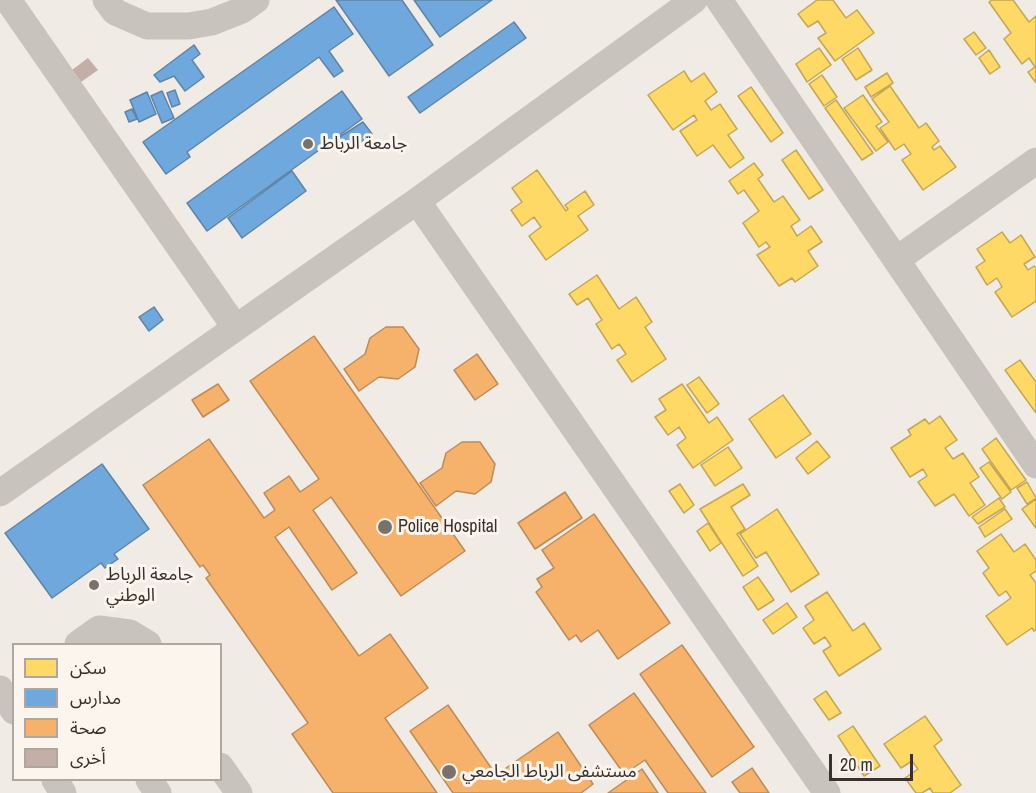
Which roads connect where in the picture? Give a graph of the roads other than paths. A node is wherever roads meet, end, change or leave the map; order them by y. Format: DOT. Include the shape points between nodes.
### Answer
graph roads {
  1 [pos="8,0"];
  2 [pos="106,0"];
  3 [pos="256,0"];
  4 [pos="694,0"];
  5 [pos="719,0"];
  6 [pos="1036,162"];
  7 [pos="417,201"];
  8 [pos="896,260"];
  9 [pos="236,327"];
  10 [pos="1036,465"];
  11 [pos="0,493"];
  12 [pos="81,643"];
  13 [pos="145,643"];
  14 [pos="222,769"];
  15 [pos="150,781"];
  16 [pos="159,793"];
  17 [pos="239,793"];
  18 [pos="827,793"];
  1 -- 9 [label="street"];
  2 -- 3 [label="street" via="115,12 147,26 189,26 212,22"];
  4 -- 7 [label="street"];
  5 -- 8 [label="street"];
  6 -- 8 [label="street"];
  7 -- 9 [label="street"];
  7 -- 18 [label="street"];
  8 -- 10 [label="street"];
  9 -- 11 [label="street"];
  12 -- 13 [label="street" via="99,629 130,633"];
  14 -- 17 [label="street"];
  15 -- 16 [label="street"];
}
